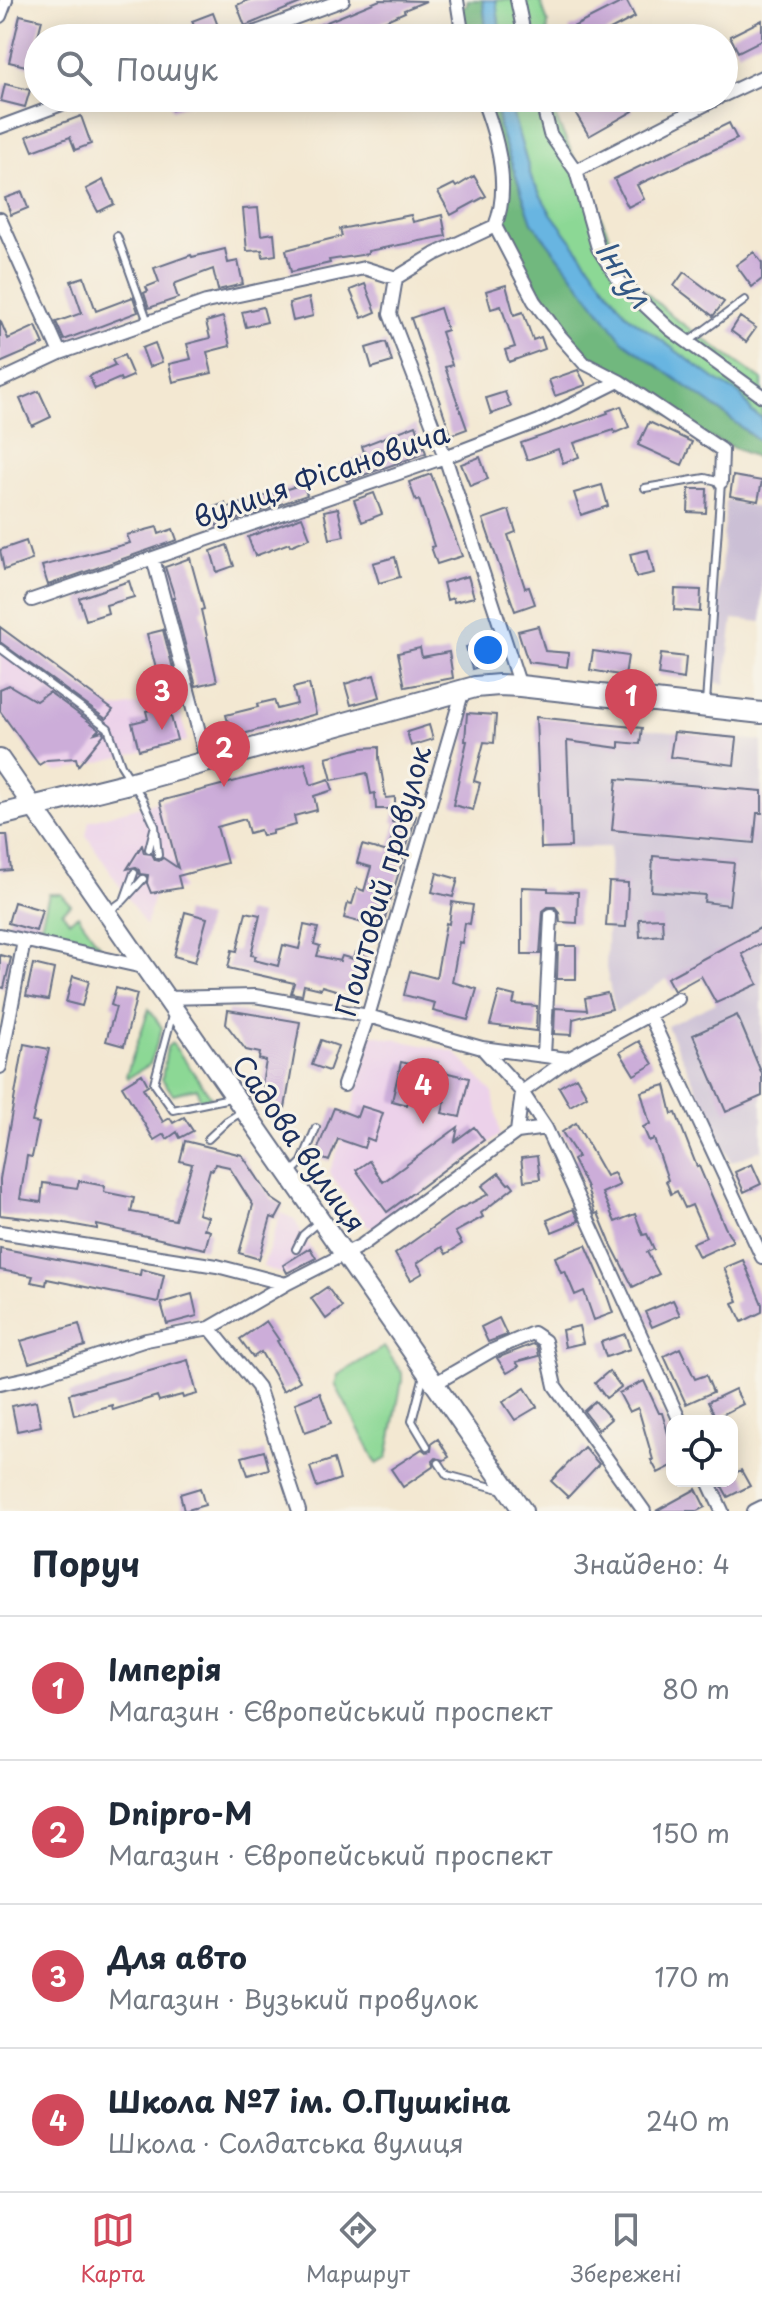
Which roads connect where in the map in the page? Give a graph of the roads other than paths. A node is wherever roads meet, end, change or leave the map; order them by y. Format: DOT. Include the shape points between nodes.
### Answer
graph roads {
  1 [pos="6,0"];
  2 [pos="343,0"];
  3 [pos="457,0"];
  4 [pos="517,0"];
  5 [pos="0,16"];
  6 [pos="278,24"];
  7 [pos="461,24"];
  8 [pos="522,24"];
  9 [pos="762,77"];
  10 [pos="738,88"];
  11 [pos="40,112"];
  12 [pos="487,112"];
  13 [pos="544,112"];
  14 [pos="691,112"];
  15 [pos="0,127"];
  16 [pos="576,171"];
  17 [pos="0,219"];
  18 [pos="495,226"];
  19 [pos="117,236"];
  20 [pos="396,278"];
  21 [pos="745,300"];
  22 [pos="148,322"];
  23 [pos="688,342"];
  24 [pos="60,353"];
  25 [pos="0,381"];
  26 [pos="619,381"];
  27 [pos="762,396"];
  28 [pos="445,457"];
  29 [pos="721,482"];
  30 [pos="645,488"];
  31 [pos="153,558"];
  32 [pos="32,600"];
  33 [pos="0,648"];
  34 [pos="520,686"];
  35 [pos="463,690"];
  36 [pos="705,707"];
  37 [pos="762,713"];
  38 [pos="0,759"];
  39 [pos="207,762"];
  40 [pos="133,782"];
  41 [pos="33,807"];
  42 [pos="0,815"];
  43 [pos="155,826"];
  44 [pos="149,849"];
  45 [pos="158,855"];
  46 [pos="134,873"];
  47 [pos="143,879"];
  48 [pos="123,901"];
  49 [pos="106,912"];
  50 [pos="551,915"];
  51 [pos="0,935"];
  52 [pos="24,941"];
  53 [pos="143,967"];
  54 [pos="678,999"];
  55 [pos="169,1004"];
  56 [pos="649,1014"];
  57 [pos="368,1016"];
  58 [pos="482,1048"];
  59 [pos="544,1056"];
  60 [pos="568,1059"];
  61 [pos="0,1067"];
  62 [pos="344,1085"];
  63 [pos="522,1092"];
  64 [pos="238,1104"];
  65 [pos="316,1128"];
  66 [pos="546,1128"];
  67 [pos="517,1132"];
  68 [pos="208,1139"];
  69 [pos="289,1175"];
  70 [pos="320,1220"];
  71 [pos="0,1232"];
  72 [pos="296,1249"];
  73 [pos="343,1254"];
  74 [pos="762,1257"];
  75 [pos="286,1284"];
  76 [pos="210,1328"];
  77 [pos="429,1378"];
  78 [pos="0,1384"];
  79 [pos="677,1415"];
  80 [pos="427,1446"];
  81 [pos="439,1463"];
  82 [pos="711,1487"];
  83 [pos="510,1492"];
  84 [pos="762,1507"];
  85 [pos="299,1511"];
  86 [pos="523,1511"];
  87 [pos="644,1511"];
  88 [pos="722,1511"];
  89 [pos="754,1511"];
  1 -- 5 [label="street"];
  2 -- 6 [label="street"];
  3 -- 7 [label="street"];
  4 -- 8 [label="street"];
  9 -- 10 [label="street"];
  11 -- 15 [label="street"];
  12 -- 18 [label="street" via="500,153 500,215"];
  13 -- 16 [label="street" via="550,134"];
  14 -- 16 [label="street"];
  16 -- 23 [label="street" via="598,248 620,282"];
  17 -- 24 [label="street"];
  18 -- 20 [label="street"];
  18 -- 26 [label="street" via="534,301 560,336 584,363"];
  19 -- 22 [label="lane"];
  20 -- 22 [label="street" via="364,268 206,302"];
  20 -- 28 [label="street" via="390,314"];
  21 -- 23 [label="lane"];
  22 -- 24 [label="street"];
  23 -- 27 [label="street"];
  24 -- 25 [label="street"];
  26 -- 28 [label="street, вулиця Фісановича" via="539,421"];
  26 -- 29 [label="street" via="722,450"];
  28 -- 31 [label="street, вулиця Фісановича"];
  28 -- 34 [label="street"];
  29 -- 30 [label="lane" via="705,478"];
  29 -- 36 [label="lane"];
  31 -- 32 [label="street, вулиця Фісановича"];
  31 -- 39 [label="street"];
  33 -- 40 [label="lane" via="108,728"];
  34 -- 35 [label="main road"];
  34 -- 36 [label="main road"];
  35 -- 39 [label="main road"];
  35 -- 57 [label="street, Поштовий провулок"];
  36 -- 37 [label="main road"];
  38 -- 41 [label="main road, Садова вулиця"];
  39 -- 40 [label="main road"];
  40 -- 41 [label="main road"];
  40 -- 43 [label="lane"];
  41 -- 42 [label="main road"];
  41 -- 49 [label="main road, Садова вулиця"];
  43 -- 44 [label="lane"];
  43 -- 45 [label="lane"];
  46 -- 48 [label="lane"];
  47 -- 48 [label="lane"];
  48 -- 49 [label="lane"];
  49 -- 53 [label="main road, Садова вулиця"];
  50 -- 59 [label="street"];
  51 -- 52 [label="street"];
  52 -- 53 [label="street"];
  52 -- 61 [label="street"];
  53 -- 55 [label="main road, Садова вулиця"];
  54 -- 56 [label="street"];
  55 -- 57 [label="street" via="255,996"];
  55 -- 64 [label="main road, Садова вулиця"];
  55 -- 64 [label="lane" via="154,1083 173,1110"];
  56 -- 60 [label="street"];
  56 -- 74 [label="street"];
  57 -- 58 [label="street"];
  57 -- 62 [label="street, Поштовий провулок"];
  58 -- 59 [label="street"];
  58 -- 63 [label="street"];
  59 -- 60 [label="street"];
  60 -- 63 [label="street"];
  63 -- 66 [label="street"];
  63 -- 67 [label="street"];
  64 -- 68 [label="lane"];
  64 -- 69 [label="main road, Садова вулиця"];
  65 -- 69 [label="lane" via="302,1162"];
  66 -- 67 [label="street"];
  66 -- 79 [label="street"];
  67 -- 73 [label="street"];
  69 -- 70 [label="main road, Садова вулиця"];
  70 -- 72 [label="lane"];
  70 -- 73 [label="main road, Садова вулиця"];
  71 -- 75 [label="street" via="217,1266"];
  73 -- 75 [label="street"];
  73 -- 77 [label="main road, Садова вулиця"];
  75 -- 76 [label="street"];
  76 -- 78 [label="street" via="146,1340"];
  76 -- 85 [label="street" via="258,1387"];
  77 -- 80 [label="lane" via="412,1421"];
  77 -- 83 [label="main road, Садова вулиця"];
  77 -- 87 [label="street" via="533,1333 545,1341 555,1386"];
  81 -- 83 [label="lane" via="447,1475"];
  82 -- 88 [label="street"];
  83 -- 86 [label="main road, Садова вулиця"];
  84 -- 89 [label="street"];
}
